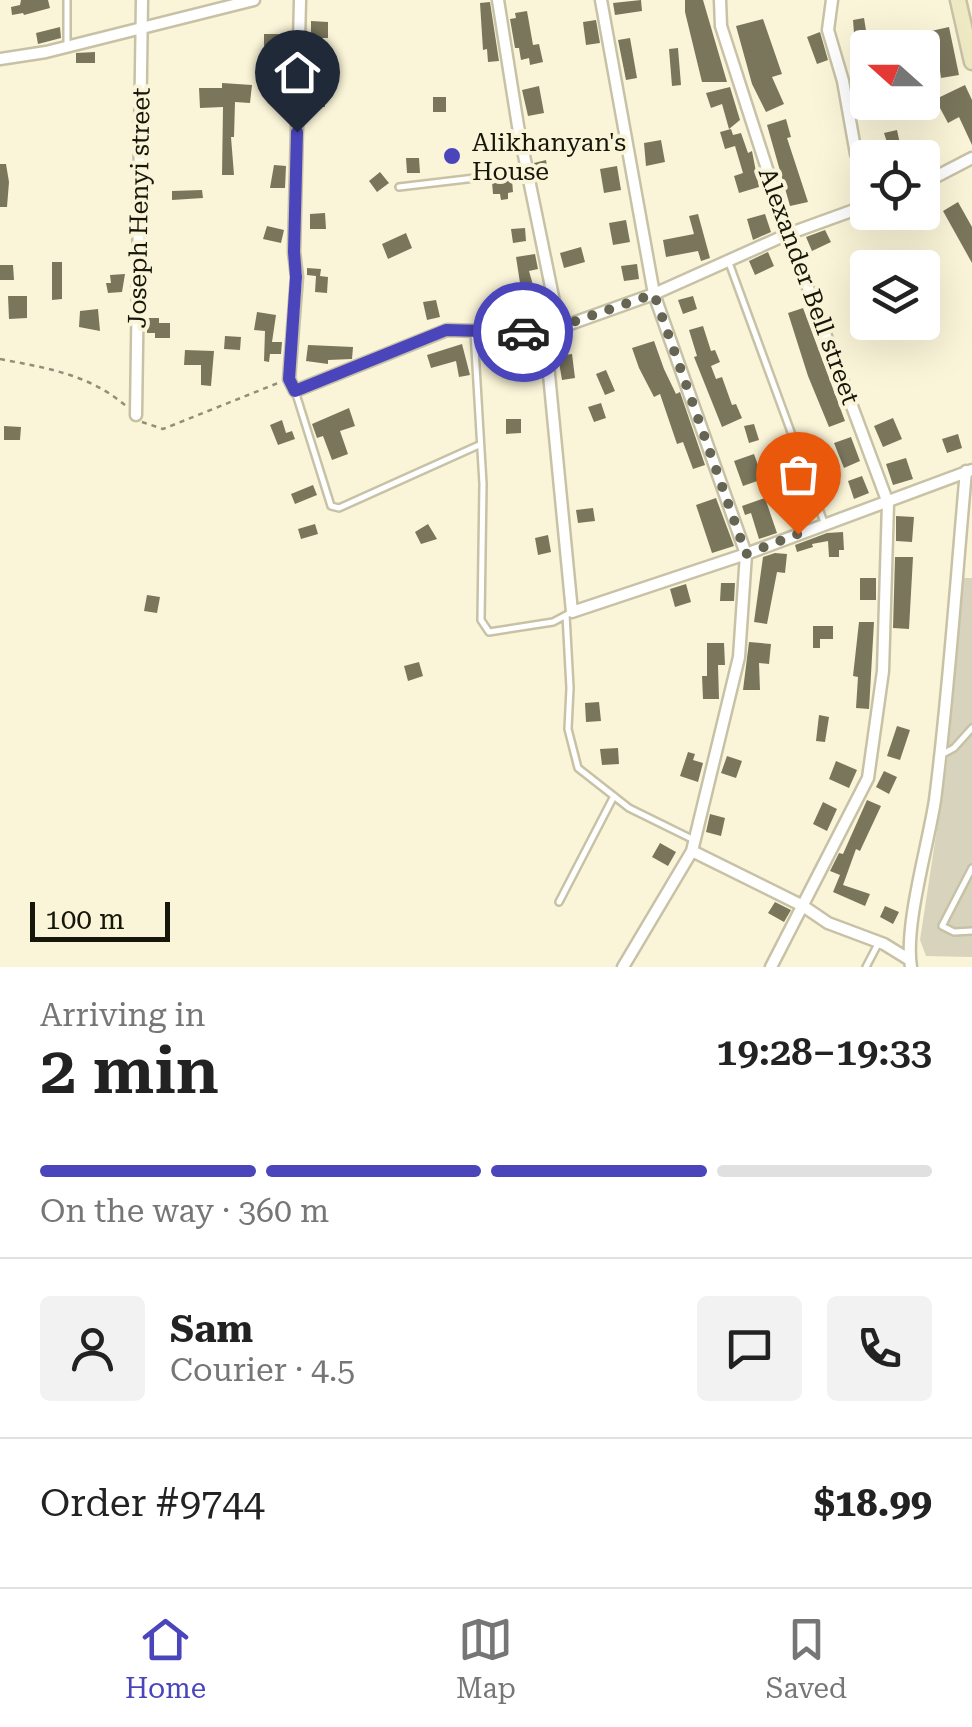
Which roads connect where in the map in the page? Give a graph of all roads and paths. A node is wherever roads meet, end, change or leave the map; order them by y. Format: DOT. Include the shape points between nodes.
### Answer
graph roads {
  1 [pos="66,0"];
  2 [pos="142,0"];
  3 [pos="254,0"];
  4 [pos="300,0"];
  5 [pos="498,0"];
  6 [pos="601,0"];
  7 [pos="720,0"];
  8 [pos="832,0"];
  9 [pos="958,0"];
  10 [pos="142,27"];
  11 [pos="67,45"];
  12 [pos="0,59"];
  13 [pos="972,62"];
  14 [pos="854,140"];
  15 [pos="972,158"];
  16 [pos="526,172"];
  17 [pos="940,175"];
  18 [pos="400,187"];
  19 [pos="850,212"];
  20 [pos="788,234"];
  21 [pos="728,260"];
  22 [pos="654,294"];
  23 [pos="558,326"];
  24 [pos="474,332"];
  25 [pos="544,332"];
  26 [pos="295,391"];
  27 [pos="136,416"];
  28 [pos="480,445"];
  29 [pos="969,470"];
  30 [pos="888,503"];
  31 [pos="825,524"];
  32 [pos="746,554"];
  33 [pos="569,614"];
  34 [pos="972,728"];
  35 [pos="941,755"];
  36 [pos="614,796"];
  37 [pos="693,846"];
  38 [pos="972,868"];
  39 [pos="558,902"];
  40 [pos="803,906"];
  41 [pos="972,930"];
  42 [pos="879,942"];
  43 [pos="911,964"];
  44 [pos="623,967"];
  45 [pos="771,967"];
  46 [pos="866,967"];
  1 -- 11 [label="lane"];
  2 -- 10 [label="street, Joseph Henyi street"];
  3 -- 10 [label="street"];
  4 -- 26 [label="street" via="289,379"];
  5 -- 16 [label="street"];
  6 -- 22 [label="street"];
  7 -- 20 [label="street, Alexander Bell street" via="721,26"];
  8 -- 14 [label="street" via="828,30"];
  9 -- 13 [label="main road"];
  10 -- 11 [label="street"];
  10 -- 27 [label="street, Joseph Henyi street"];
  11 -- 12 [label="street"];
  15 -- 17 [label="street"];
  16 -- 18 [label="lane"];
  16 -- 23 [label="street"];
  19 -- 20 [label="street"];
  20 -- 21 [label="street"];
  20 -- 30 [label="street, Alexander Bell street"];
  21 -- 22 [label="street"];
  21 -- 31 [label="lane"];
  22 -- 23 [label="street"];
  22 -- 32 [label="street"];
  23 -- 25 [label="street"];
  24 -- 25 [label="street"];
  24 -- 26 [label="street" via="446,330"];
  24 -- 28 [label="lane"];
  25 -- 33 [label="street"];
  26 -- 28 [label="lane" via="331,506 340,508"];
  28 -- 33 [label="lane" via="480,620 489,632"];
  29 -- 30 [label="street"];
  29 -- 35 [label="street"];
  30 -- 31 [label="street"];
  30 -- 40 [label="street, Alexander Bell street" via="883,671 868,778"];
  31 -- 32 [label="street"];
  32 -- 33 [label="street"];
  32 -- 37 [label="street" via="739,658"];
  33 -- 36 [label="lane" via="569,745 578,768"];
  34 -- 35 [label="lane"];
  35 -- 43 [label="street"];
  36 -- 37 [label="lane"];
  36 -- 39 [label="lane"];
  37 -- 40 [label="street"];
  37 -- 44 [label="street"];
  38 -- 41 [label="lane" via="942,926"];
  40 -- 42 [label="street"];
  40 -- 45 [label="street, Alexander Bell street"];
  42 -- 43 [label="street"];
  42 -- 46 [label="lane"];
}
